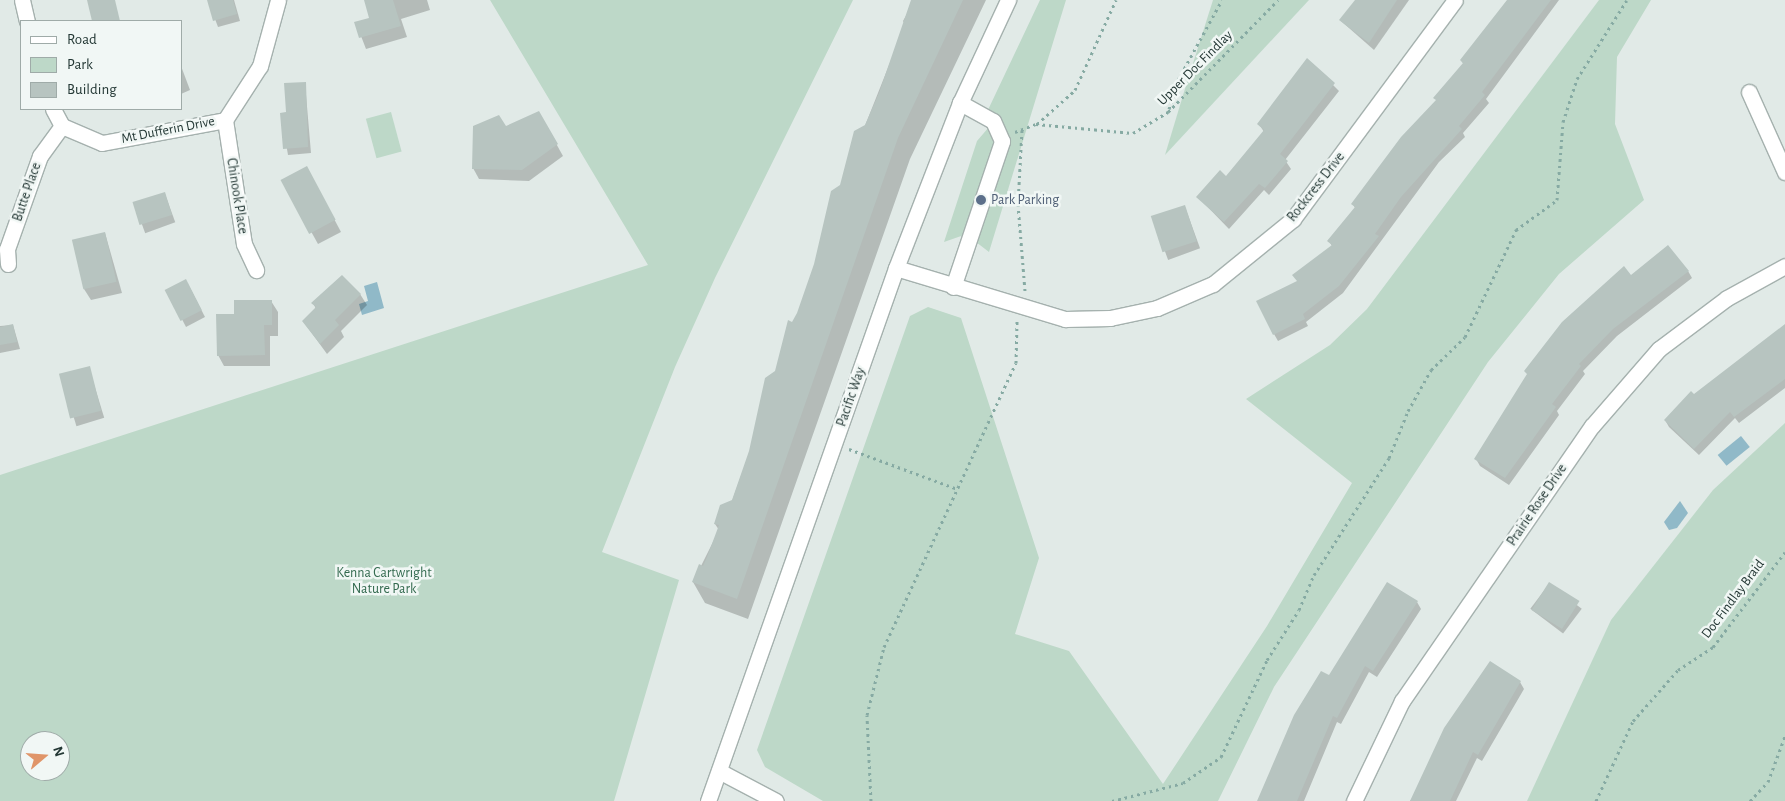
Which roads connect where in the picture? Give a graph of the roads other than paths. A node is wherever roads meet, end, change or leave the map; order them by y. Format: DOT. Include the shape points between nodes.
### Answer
graph roads {
  1 [pos="22,0"];
  2 [pos="278,0"];
  3 [pos="1008,0"];
  4 [pos="1455,0"];
  5 [pos="27,20"];
  6 [pos="1749,92"];
  7 [pos="960,103"];
  8 [pos="54,110"];
  9 [pos="225,120"];
  10 [pos="62,126"];
  11 [pos="1785,172"];
  12 [pos="8,264"];
  13 [pos="1785,266"];
  14 [pos="896,268"];
  15 [pos="256,270"];
  16 [pos="953,287"];
  17 [pos="719,772"];
  18 [pos="708,801"];
  19 [pos="776,801"];
  20 [pos="1354,801"];
  1 -- 5 [label="street"];
  2 -- 9 [label="street, Mt Dufferin Drive" via="260,66"];
  3 -- 7 [label="street, Pacific Way"];
  4 -- 16 [label="street, Rockcress Drive" via="1293,219 1213,284 1157,308 1110,318 1065,319"];
  6 -- 11 [label="street"];
  7 -- 14 [label="street, Pacific Way"];
  7 -- 16 [label="street" via="993,121 1002,142"];
  8 -- 10 [label="street"];
  9 -- 10 [label="street, Mt Dufferin Drive" via="102,143"];
  9 -- 15 [label="street, Chinook Place" via="244,244"];
  10 -- 12 [label="street, Butte Place" via="40,156 7,249"];
  13 -- 20 [label="street, Prairie Rose Drive" via="1727,298 1659,349 1592,426 1402,701"];
  14 -- 16 [label="street, Rockcress Drive"];
  14 -- 17 [label="street, Pacific Way"];
  17 -- 18 [label="street, Pacific Way"];
  17 -- 19 [label="street"];
}
